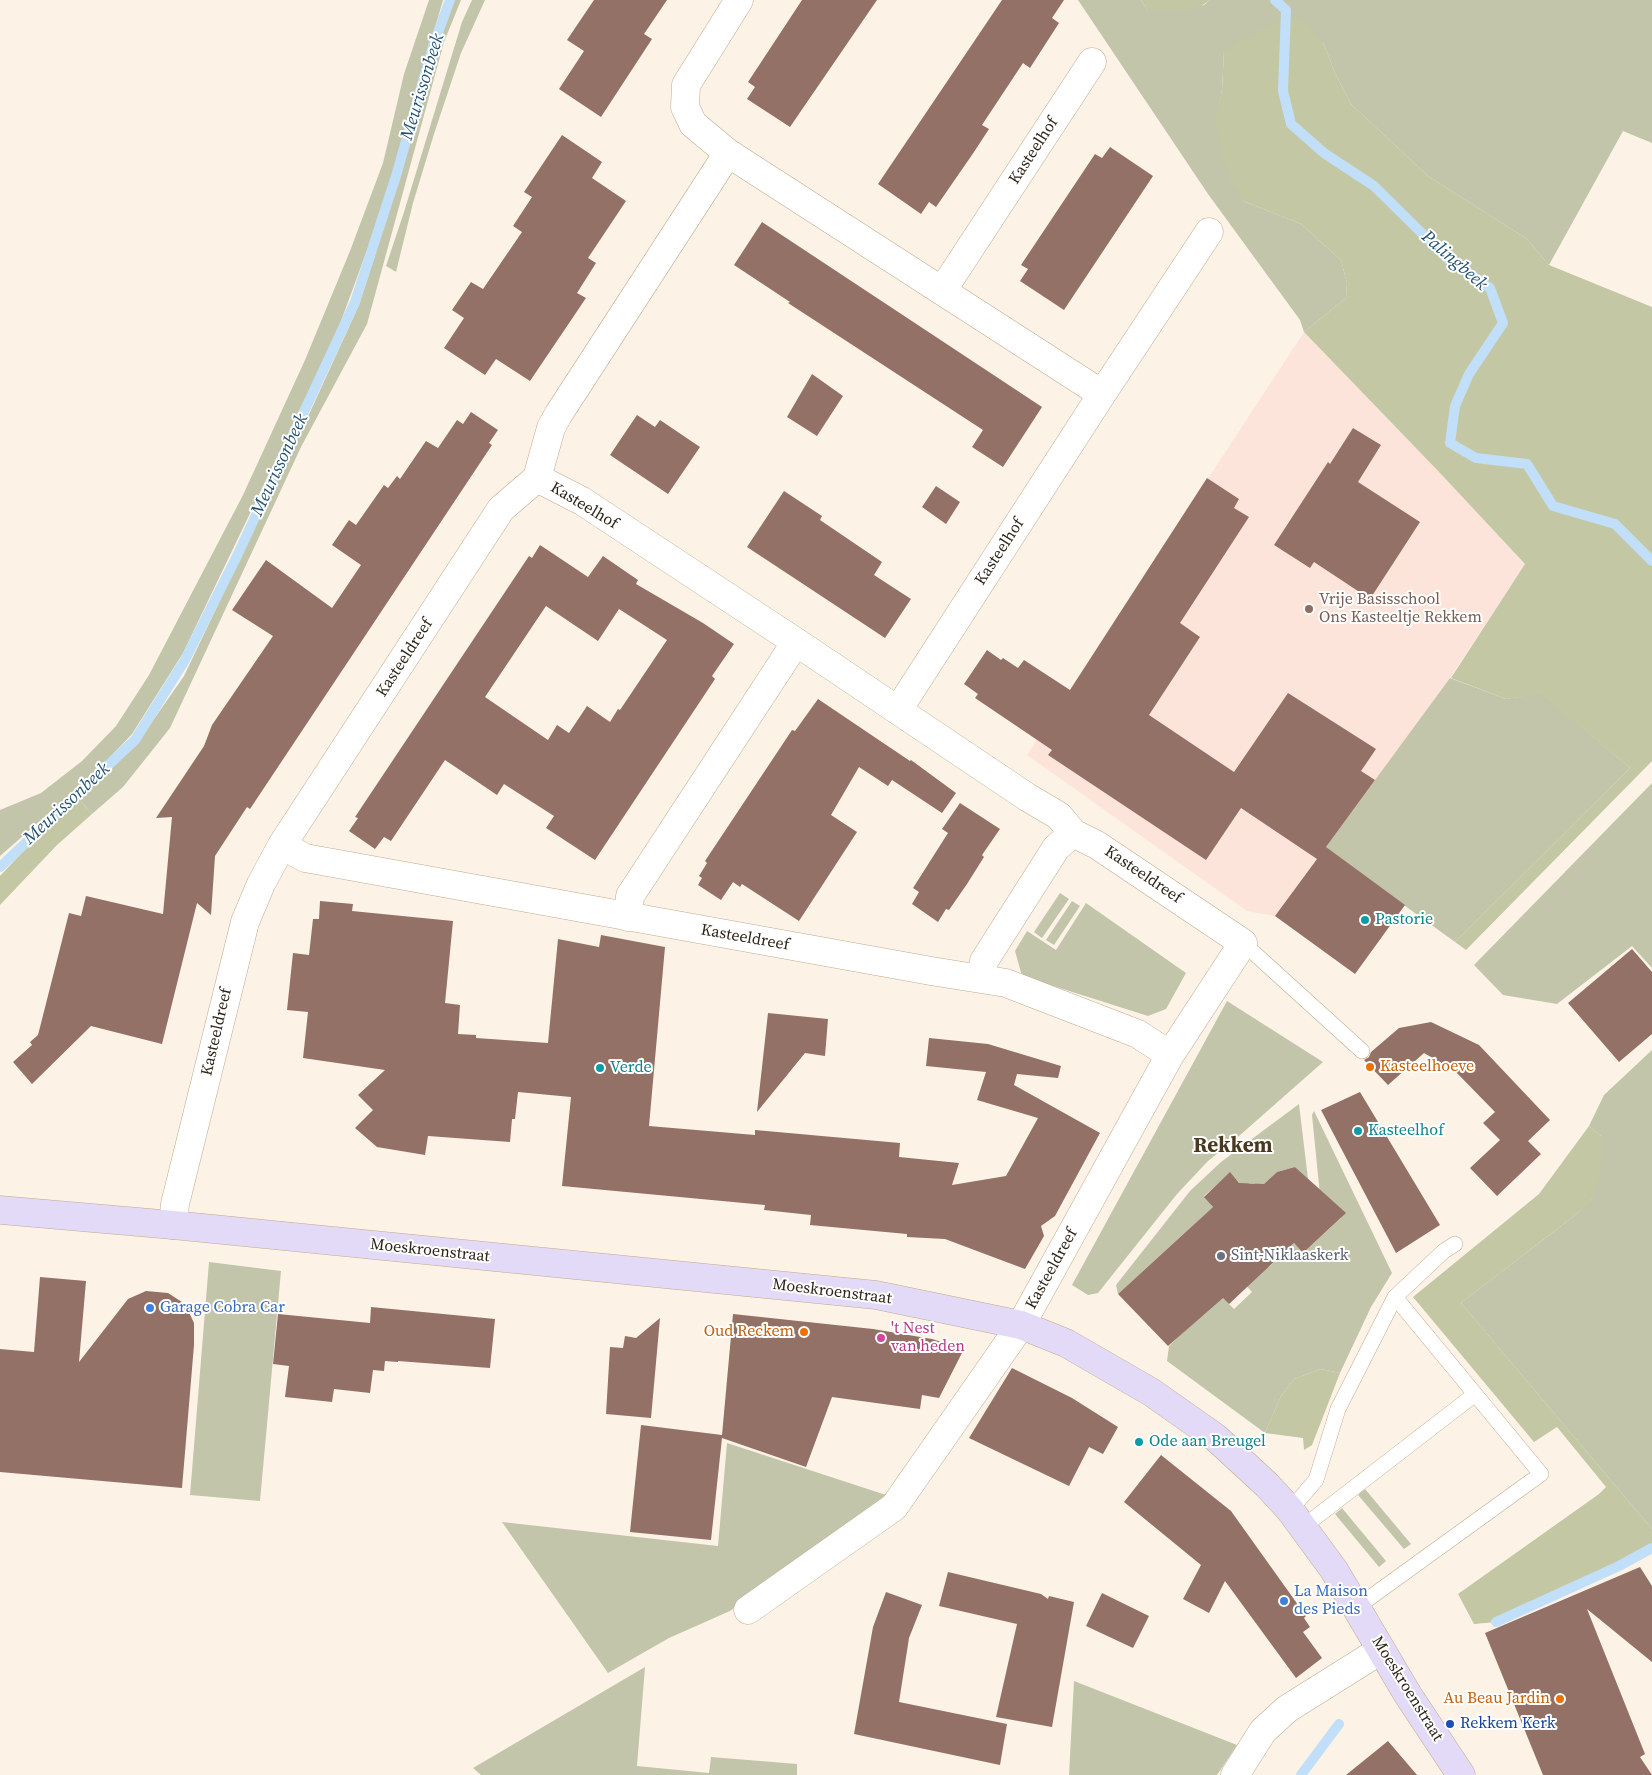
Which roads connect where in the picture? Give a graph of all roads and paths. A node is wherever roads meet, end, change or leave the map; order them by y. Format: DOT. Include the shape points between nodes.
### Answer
graph roads {
  1 [pos="739,0"];
  2 [pos="1092,62"];
  3 [pos="728,153"];
  4 [pos="1209,232"];
  5 [pos="942,291"];
  6 [pos="1102,394"];
  7 [pos="537,478"];
  8 [pos="796,642"];
  9 [pos="898,710"];
  10 [pos="1073,833"];
  11 [pos="282,845"];
  12 [pos="628,917"];
  13 [pos="1244,943"];
  14 [pos="980,978"];
  15 [pos="1362,1051"];
  16 [pos="1170,1055"];
  17 [pos="0,1210"];
  18 [pos="173,1225"];
  19 [pos="1455,1244"];
  20 [pos="1395,1297"];
  21 [pos="1026,1317"];
  22 [pos="1474,1395"];
  23 [pos="1296,1518"];
  24 [pos="1357,1607"];
  25 [pos="748,1610"];
  26 [pos="1381,1650"];
  27 [pos="1235,1775"];
  28 [pos="1461,1775"];
  1 -- 3 [label="street" via="686,85 685,107 694,124"];
  2 -- 5 [label="street, Kasteelhof"];
  3 -- 5 [label="street"];
  3 -- 7 [label="street, Kasteelhof" via="558,415 551,428"];
  4 -- 6 [label="street, Kasteelhof"];
  5 -- 6 [label="street"];
  6 -- 9 [label="street, Kasteelhof"];
  7 -- 8 [label="street, Kasteelhof" via="582,501"];
  7 -- 11 [label="street, Kasteeldreef" via="501,510"];
  8 -- 9 [label="street, Kasteelhof"];
  8 -- 12 [label="street" via="630,896"];
  9 -- 10 [label="street, Kasteelhof" via="1059,816"];
  10 -- 13 [label="street, Kasteeldreef" via="1097,845"];
  10 -- 14 [label="street" via="1056,848 984,961"];
  11 -- 12 [label="street, Kasteeldreef" via="305,858"];
  11 -- 18 [label="street, Kasteeldreef" via="245,922 175,1204"];
  12 -- 14 [label="street, Kasteeldreef"];
  13 -- 15 [label="lane"];
  13 -- 16 [label="street, Kasteeldreef"];
  14 -- 16 [label="street, Kasteeldreef" via="1006,983 1138,1034"];
  16 -- 21 [label="street, Kasteeldreef"];
  17 -- 18 [label="main road, Moeskroenstraat"];
  18 -- 21 [label="main road, Moeskroenstraat" via="876,1295"];
  19 -- 20 [label="lane" via="1444,1250"];
  20 -- 22 [label="lane"];
  20 -- 23 [label="lane" via="1338,1410 1316,1480"];
  21 -- 23 [label="main road, Moeskroenstraat" via="1151,1392 1215,1437 1267,1485"];
  21 -- 25 [label="street, Kasteeldreef" via="894,1507"];
  22 -- 23 [label="lane"];
  22 -- 24 [label="lane" via="1541,1474"];
  23 -- 24 [label="main road, Moeskroenstraat"];
  24 -- 26 [label="main road, Moeskroenstraat"];
  26 -- 27 [label="street" via="1287,1709 1263,1730"];
  26 -- 28 [label="main road, Moeskroenstraat"];
}
